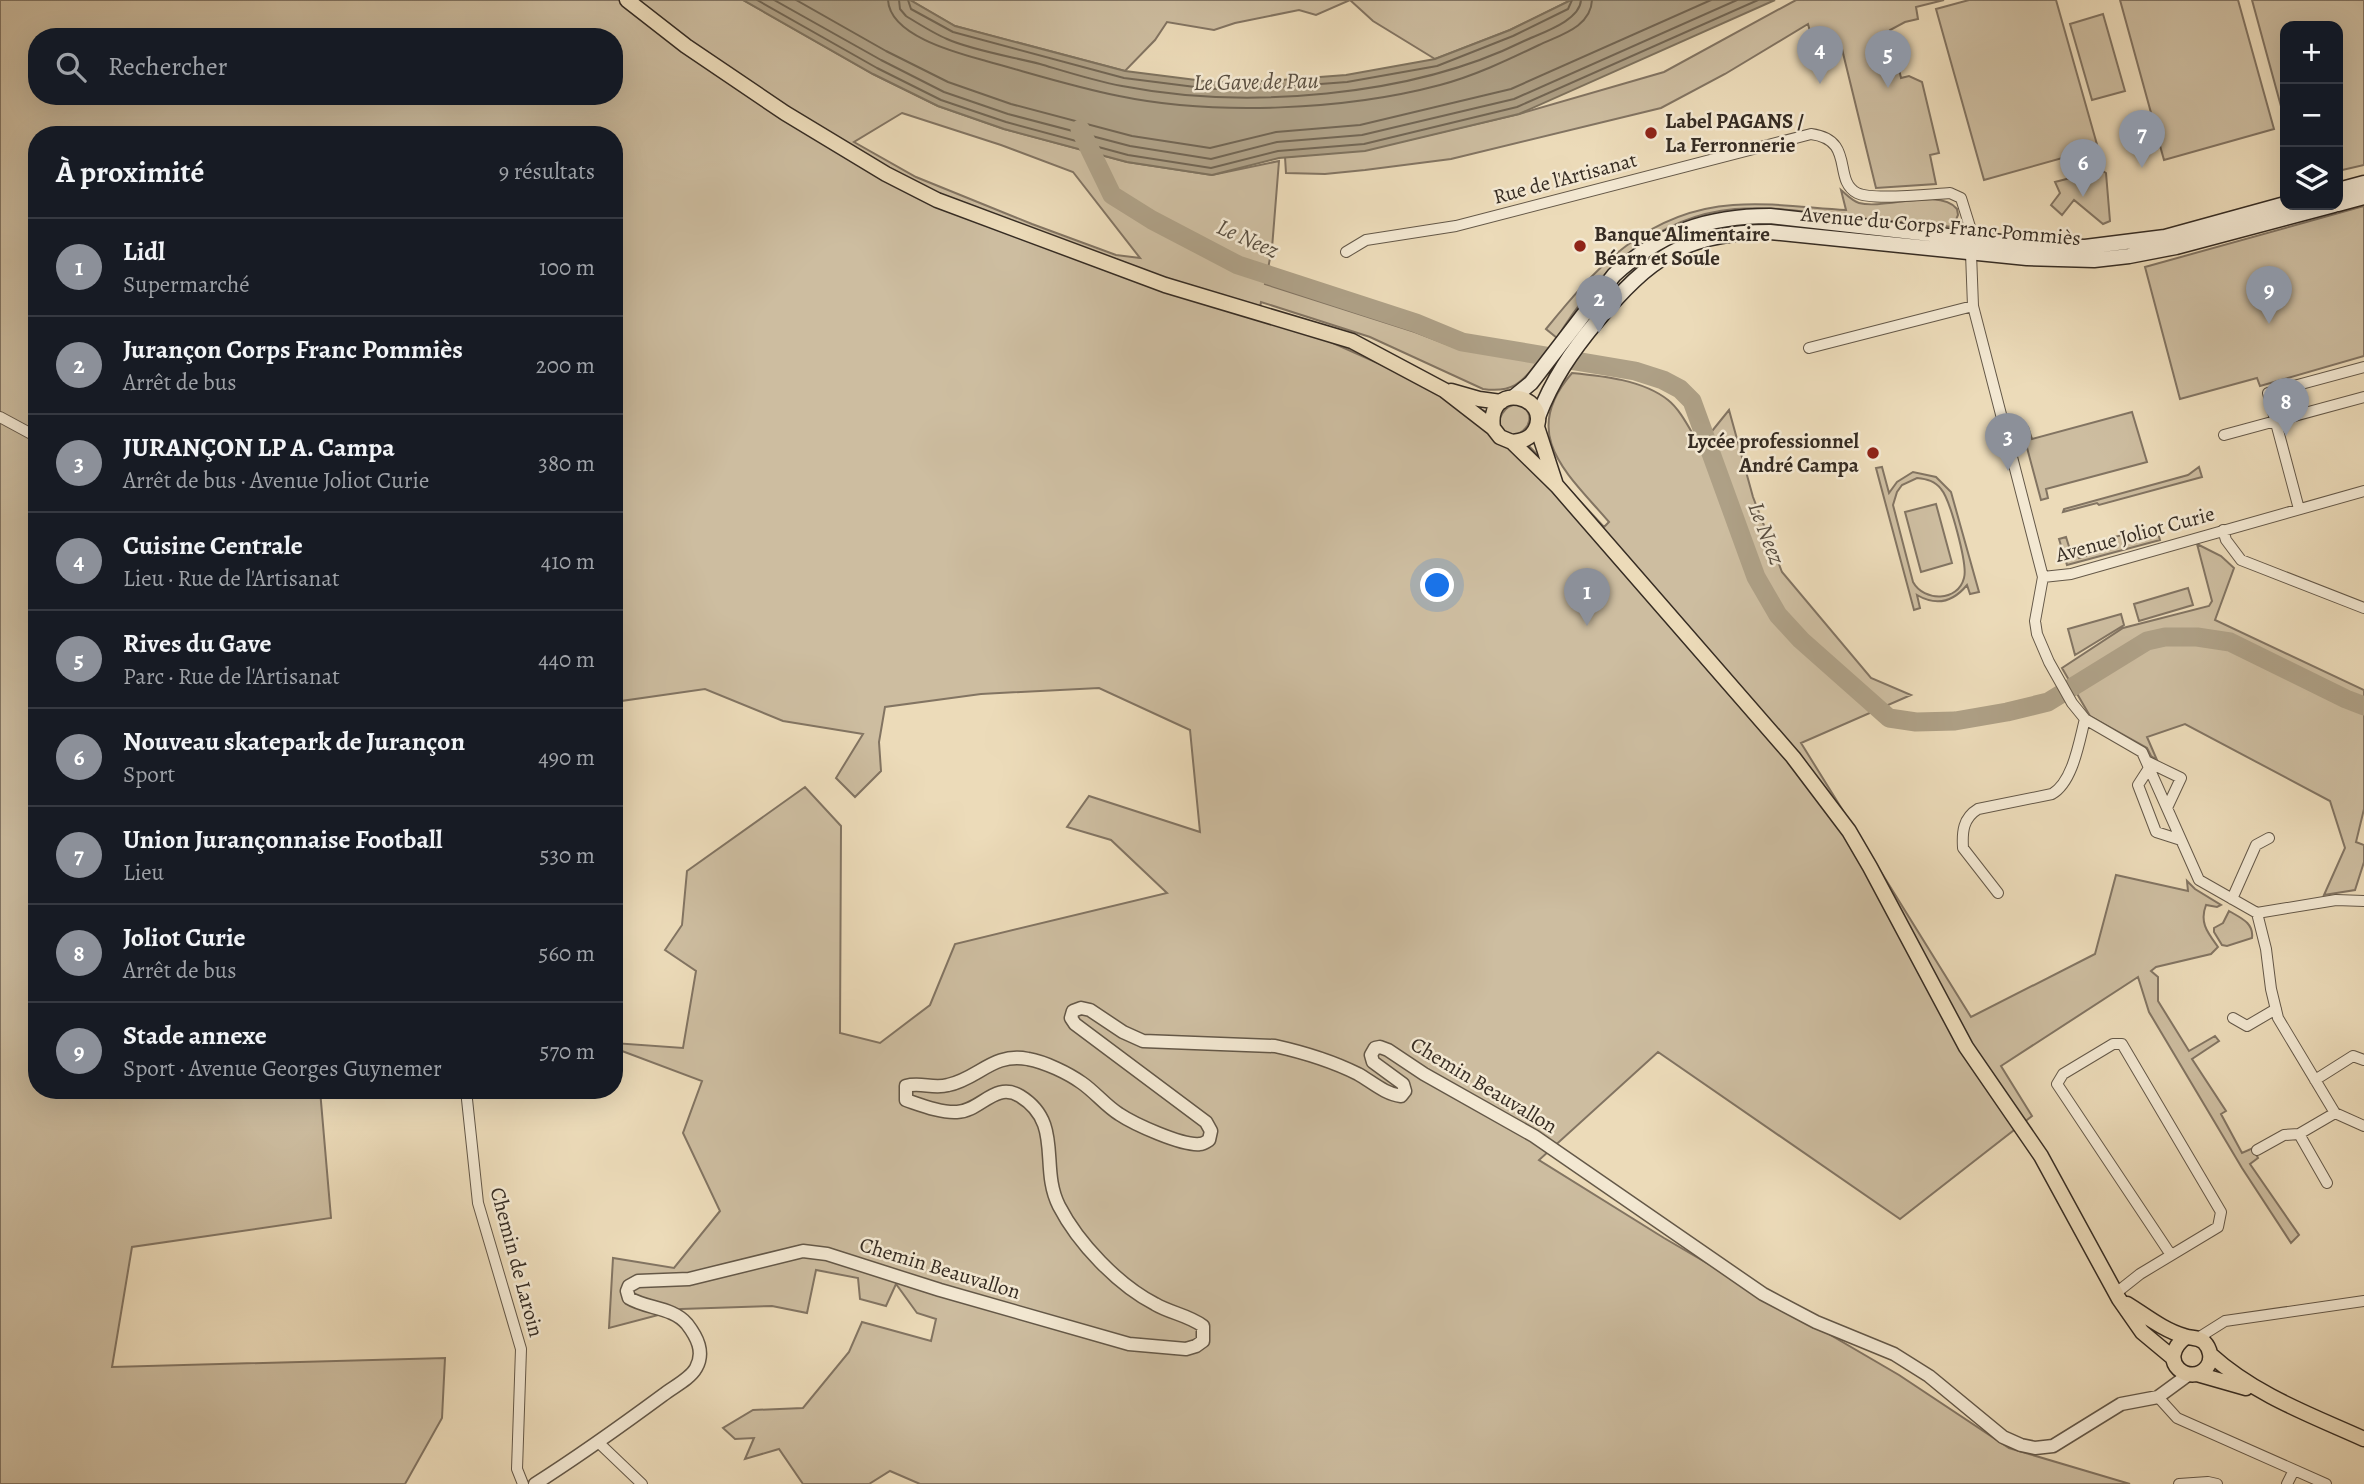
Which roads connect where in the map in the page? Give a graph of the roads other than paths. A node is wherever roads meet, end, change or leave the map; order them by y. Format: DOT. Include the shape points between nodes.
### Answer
graph roads {
  1 [pos="627,0"];
  2 [pos="2364,183"];
  3 [pos="2343,189"];
  4 [pos="2364,197"];
  5 [pos="2343,202"];
  6 [pos="2280,205"];
  7 [pos="2314,210"];
  8 [pos="1971,245"];
  9 [pos="1346,252"];
  10 [pos="1972,306"];
  11 [pos="1567,347"];
  12 [pos="1809,348"];
  13 [pos="2364,367"];
  14 [pos="1444,390"];
  15 [pos="2364,397"];
  16 [pos="1508,399"];
  17 [pos="0,417"];
  18 [pos="2275,421"];
  19 [pos="1538,422"];
  20 [pos="1493,428"];
  21 [pos="28,432"];
  22 [pos="2224,435"];
  23 [pos="1512,442"];
  24 [pos="1557,486"];
  25 [pos="2364,491"];
  26 [pos="2299,509"];
  27 [pos="2223,530"];
  28 [pos="2043,577"];
  29 [pos="2364,608"];
  30 [pos="2085,719"];
  31 [pos="2147,764"];
  32 [pos="2167,808"];
  33 [pos="2269,838"];
  34 [pos="2181,840"];
  35 [pos="1998,893"];
  36 [pos="2232,899"];
  37 [pos="2364,901"];
  38 [pos="2257,913"];
  39 [pos="2276,1009"];
  40 [pos="2232,1018"];
  41 [pos="2364,1060"];
  42 [pos="2315,1080"];
  43 [pos="467,1099"];
  44 [pos="2335,1113"];
  45 [pos="2364,1126"];
  46 [pos="2299,1134"];
  47 [pos="2257,1150"];
  48 [pos="2327,1182"];
  49 [pos="2171,1255"];
  50 [pos="2118,1296"];
  51 [pos="2364,1301"];
  52 [pos="2200,1344"];
  53 [pos="2173,1361"];
  54 [pos="2192,1374"];
  55 [pos="2262,1392"];
  56 [pos="2162,1394"];
  57 [pos="2364,1439"];
  58 [pos="599,1443"];
  59 [pos="2294,1470"];
  60 [pos="523,1484"];
  61 [pos="535,1484"];
  62 [pos="642,1484"];
  63 [pos="2179,1484"];
  64 [pos="2217,1484"];
  65 [pos="2287,1484"];
  66 [pos="2326,1484"];
  1 -- 14 [label="main road" via="785,113 937,200 1165,285 1340,337"];
  2 -- 3 [label="main road"];
  4 -- 5 [label="main road, Avenue du Corps Franc Pommiès"];
  6 -- 8 [label="main road, Avenue du Corps Franc Pommiès" via="2165,237 2106,246"];
  7 -- 8 [label="main road, Avenue du Corps Franc Pommiès" via="2176,247 2113,258 2071,261"];
  8 -- 9 [label="street, Rue de l'Artisanat" via="1961,198 1950,193 1857,193 1848,185 1838,149 1822,136 1811,134 1456,226 1366,240"];
  8 -- 10 [label="street, Avenue Joliot Curie"];
  8 -- 11 [label="main road, Avenue du Corps Franc Pommiès" via="1770,216 1710,221 1666,238 1628,262 1614,275"];
  10 -- 12 [label="street"];
  10 -- 28 [label="street, Avenue Joliot Curie"];
  11 -- 16 [label="main road, Avenue du Corps Franc Pommiès"];
  11 -- 19 [label="main road, Avenue du Corps Franc Pommiès"];
  13 -- 18 [label="street" via="2269,393"];
  14 -- 16 [label="main road" via="1479,399"];
  14 -- 20 [label="main road"];
  15 -- 18 [label="street"];
  16 -- 19 [label="main road" via="1526,399 1534,406"];
  16 -- 20 [label="main road" via="1494,409"];
  17 -- 21 [label="street"];
  18 -- 22 [label="street"];
  18 -- 26 [label="street"];
  19 -- 23 [label="main road" via="1532,436"];
  19 -- 24 [label="main road"];
  20 -- 23 [label="main road"];
  23 -- 24 [label="main road"];
  24 -- 50 [label="main road" via="1793,757 1849,831 1933,990 2041,1156"];
  25 -- 26 [label="street, Avenue Joliot Curie"];
  26 -- 27 [label="street, Avenue Joliot Curie"];
  27 -- 28 [label="street, Avenue Joliot Curie" via="2071,574"];
  27 -- 29 [label="street" via="2241,560"];
  28 -- 30 [label="street" via="2037,634"];
  30 -- 31 [label="street" via="2142,752"];
  30 -- 35 [label="street" via="2068,780 2060,790 1978,809 1964,825 1963,848"];
  31 -- 32 [label="street"];
  31 -- 32 [label="street" via="2181,778"];
  31 -- 34 [label="street" via="2138,785 2156,832"];
  32 -- 34 [label="street"];
  33 -- 36 [label="street" via="2256,845"];
  34 -- 36 [label="street" via="2199,880"];
  36 -- 38 [label="street"];
  37 -- 38 [label="street" via="2336,900"];
  38 -- 39 [label="street"];
  39 -- 40 [label="street" via="2247,1026"];
  39 -- 42 [label="street"];
  41 -- 42 [label="street" via="2353,1056"];
  42 -- 44 [label="street"];
  43 -- 60 [label="street, Chemin de Laroin" via="478,1203 521,1349 517,1469"];
  44 -- 45 [label="street"];
  44 -- 46 [label="street"];
  46 -- 47 [label="street" via="2284,1135"];
  46 -- 48 [label="street"];
  49 -- 49 [label="street" via="2218,1227 2221,1212 2122,1044 2112,1044 2063,1074 2057,1084"];
  49 -- 50 [label="street" via="2140,1274"];
  50 -- 52 [label="main road" via="2161,1326"];
  50 -- 53 [label="main road" via="2142,1332"];
  51 -- 52 [label="street" via="2225,1321"];
  52 -- 53 [label="main road" via="2175,1345"];
  52 -- 54 [label="main road" via="2207,1367"];
  52 -- 55 [label="main road" via="2228,1371"];
  53 -- 54 [label="main road" via="2180,1371"];
  53 -- 56 [label="street"];
  54 -- 55 [label="main road"];
  54 -- 56 [label="street, Chemin Beauvallon"];
  55 -- 57 [label="main road"];
  56 -- 58 [label="street, Chemin Beauvallon" via="2122,1404 2053,1446 2021,1445 2003,1437 1929,1376 1894,1354 1763,1294 1534,1136 1388,1050 1375,1048 1371,1055 1373,1062 1403,1084 1401,1096 1296,1051 1275,1046 1143,1041 1081,1008 1073,1011 1075,1024 1206,1122 1209,1140 1193,1144 1150,1131 1118,1114 1082,1083 1030,1059 1013,1057 989,1063 944,1087 914,1083 906,1086 906,1100 958,1112 995,1094 1010,1091 1021,1096 1045,1123 1059,1205 1081,1238 1129,1287 1203,1326 1203,1340 1186,1349 1129,1344 827,1254 803,1251 689,1279 638,1281 629,1286 629,1298 685,1322 698,1341 700,1359 695,1370"];
  56 -- 59 [label="street" via="2177,1418"];
  58 -- 61 [label="street, Chemin Beauvallon"];
  58 -- 62 [label="street"];
  59 -- 65 [label="street"];
  59 -- 66 [label="street"];
  63 -- 64 [label="street"];
}
